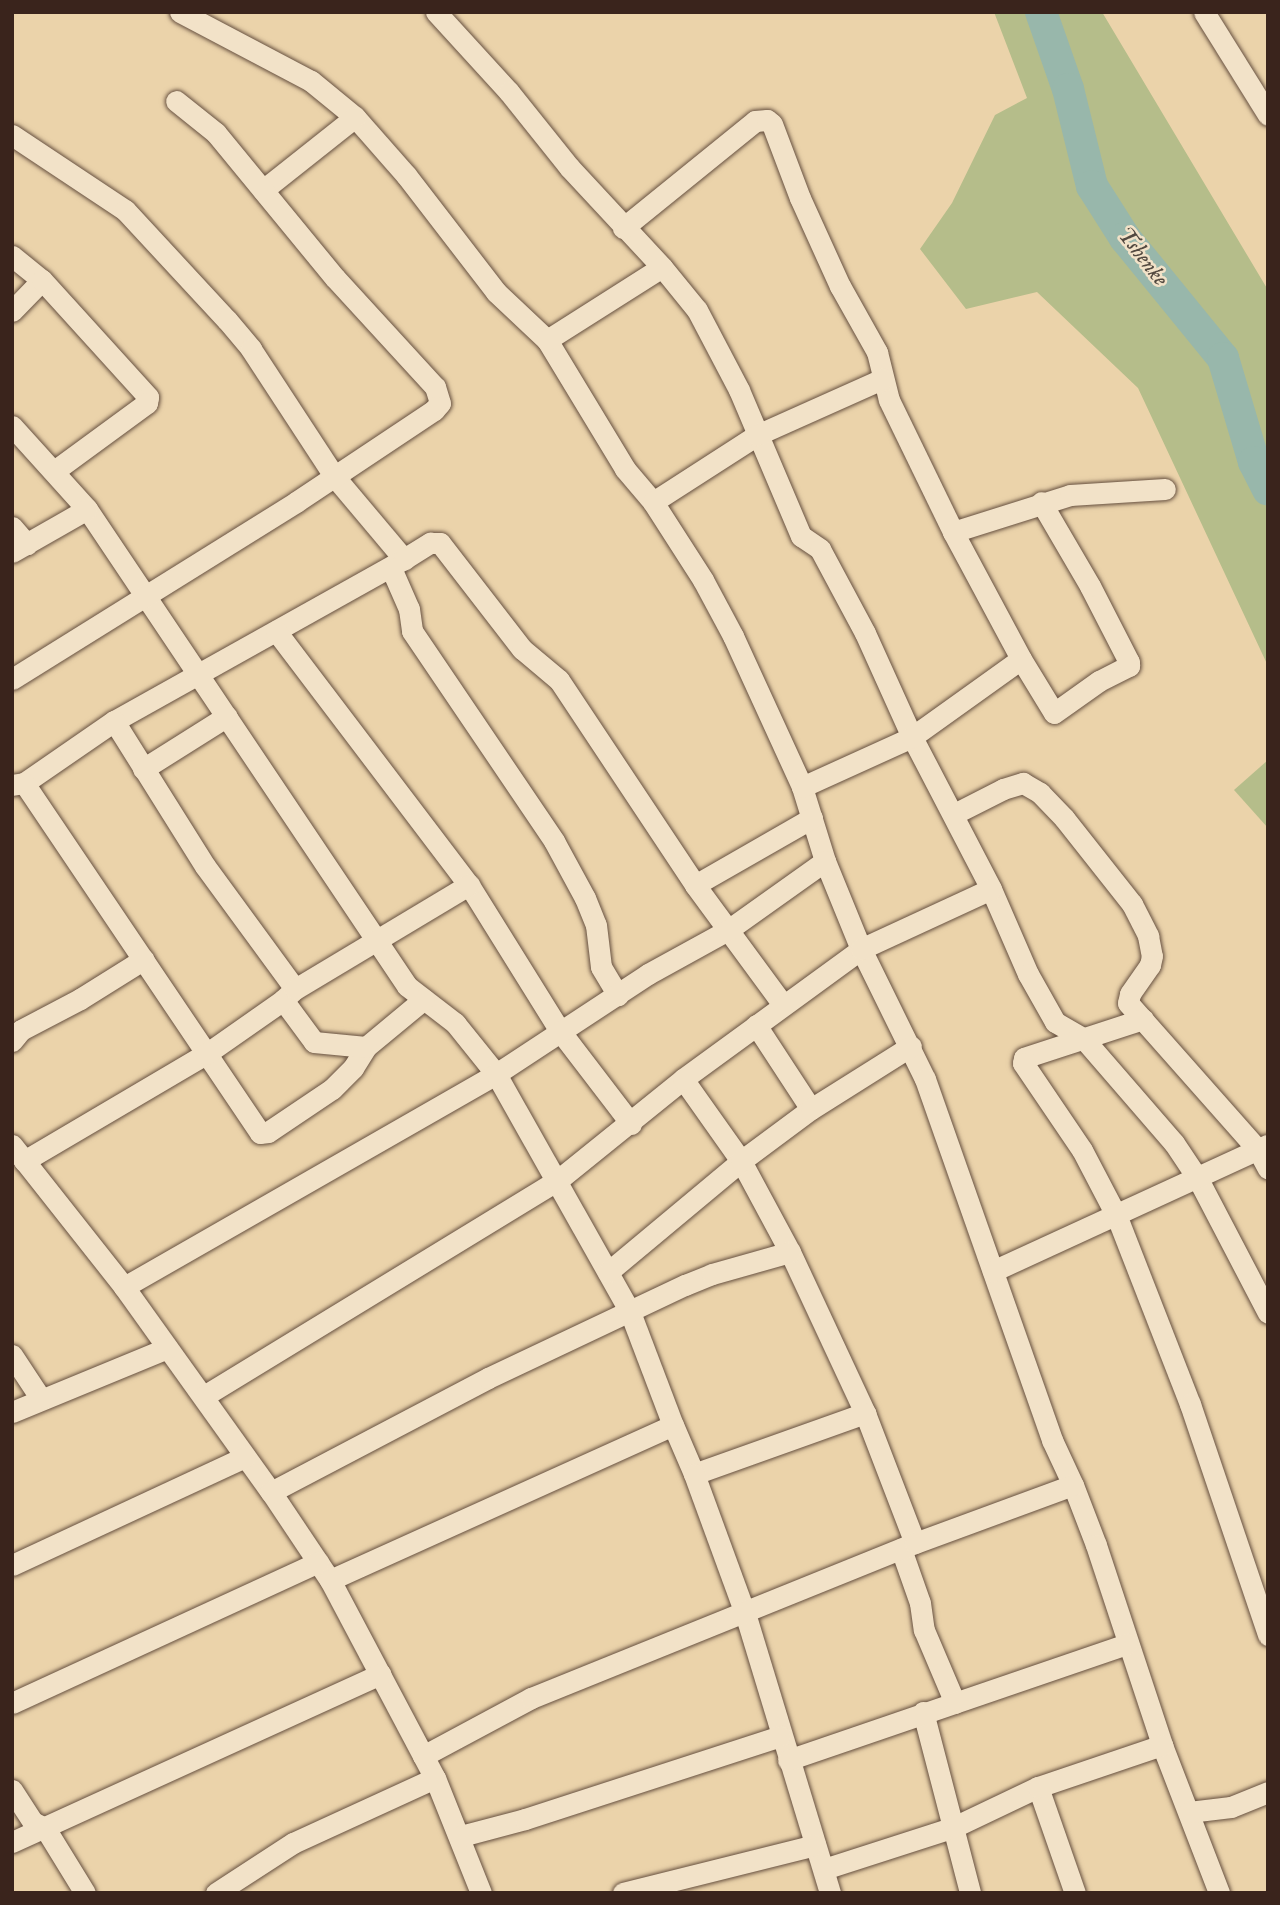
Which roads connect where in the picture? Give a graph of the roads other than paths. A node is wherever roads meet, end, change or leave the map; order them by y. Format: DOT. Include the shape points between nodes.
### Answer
graph roads {
  1 [pos="180,12"];
  2 [pos="436,12"];
  3 [pos="1204,12"];
  4 [pos="176,101"];
  5 [pos="1268,115"];
  6 [pos="355,117"];
  7 [pos="12,135"];
  8 [pos="262,190"];
  9 [pos="624,228"];
  10 [pos="12,256"];
  11 [pos="662,267"];
  12 [pos="42,280"];
  13 [pos="12,311"];
  14 [pos="547,340"];
  15 [pos="882,379"];
  16 [pos="12,426"];
  17 [pos="757,435"];
  18 [pos="54,471"];
  19 [pos="334,476"];
  20 [pos="1165,489"];
  21 [pos="653,502"];
  22 [pos="1041,502"];
  23 [pos="87,509"];
  24 [pos="12,527"];
  25 [pos="953,532"];
  26 [pos="20,548"];
  27 [pos="398,563"];
  28 [pos="145,598"];
  29 [pos="276,631"];
  30 [pos="1021,659"];
  31 [pos="199,673"];
  32 [pos="12,680"];
  33 [pos="227,716"];
  34 [pos="114,721"];
  35 [pos="912,737"];
  36 [pos="143,769"];
  37 [pos="18,784"];
  38 [pos="802,787"];
  39 [pos="954,814"];
  40 [pos="812,818"];
  41 [pos="825,861"];
  42 [pos="469,885"];
  43 [pos="695,885"];
  44 [pos="990,889"];
  45 [pos="728,930"];
  46 [pos="378,942"];
  47 [pos="861,949"];
  48 [pos="144,959"];
  49 [pos="289,995"];
  50 [pos="618,995"];
  51 [pos="424,999"];
  52 [pos="783,1005"];
  53 [pos="1143,1019"];
  54 [pos="756,1025"];
  55 [pos="560,1031"];
  56 [pos="1083,1038"];
  57 [pos="12,1041"];
  58 [pos="911,1046"];
  59 [pos="366,1047"];
  60 [pos="206,1054"];
  61 [pos="496,1074"];
  62 [pos="683,1079"];
  63 [pos="811,1109"];
  64 [pos="631,1124"];
  65 [pos="18,1153"];
  66 [pos="1264,1155"];
  67 [pos="741,1161"];
  68 [pos="1198,1179"];
  69 [pos="558,1180"];
  70 [pos="1116,1216"];
  71 [pos="790,1252"];
  72 [pos="992,1271"];
  73 [pos="608,1272"];
  74 [pos="124,1287"];
  75 [pos="630,1312"];
  76 [pos="1268,1313"];
  77 [pos="167,1348"];
  78 [pos="12,1355"];
  79 [pos="204,1396"];
  80 [pos="41,1399"];
  81 [pos="12,1412"];
  82 [pos="865,1413"];
  83 [pos="673,1425"];
  84 [pos="245,1457"];
  85 [pos="694,1474"];
  86 [pos="1073,1485"];
  87 [pos="271,1492"];
  88 [pos="908,1546"];
  89 [pos="318,1562"];
  90 [pos="12,1565"];
  91 [pos="330,1580"];
  92 [pos="745,1613"];
  93 [pos="1268,1635"];
  94 [pos="1127,1644"];
  95 [pos="380,1674"];
  96 [pos="12,1703"];
  97 [pos="955,1703"];
  98 [pos="923,1712"];
  99 [pos="780,1736"];
  100 [pos="1162,1745"];
  101 [pos="423,1756"];
  102 [pos="788,1760"];
  103 [pos="435,1778"];
  104 [pos="1038,1787"];
  105 [pos="12,1790"];
  106 [pos="1268,1792"];
  107 [pos="1189,1812"];
  108 [pos="954,1826"];
  109 [pos="46,1828"];
  110 [pos="461,1836"];
  111 [pos="12,1842"];
  112 [pos="815,1844"];
  113 [pos="824,1869"];
  114 [pos="85,1893"];
  115 [pos="216,1893"];
  116 [pos="481,1893"];
  117 [pos="623,1893"];
  118 [pos="830,1893"];
  119 [pos="970,1893"];
  120 [pos="1075,1893"];
  121 [pos="1219,1893"];
  1 -- 6 [label="street" via="311,81"];
  2 -- 9 [label="street"];
  3 -- 5 [label="street"];
  4 -- 8 [label="street" via="216,134"];
  6 -- 8 [label="street"];
  6 -- 14 [label="street" via="503,300"];
  7 -- 19 [label="street" via="125,210 243,338"];
  8 -- 19 [label="street" via="435,387 439,398 434,410"];
  9 -- 11 [label="street"];
  9 -- 15 [label="street" via="755,121 767,120 840,286 877,352"];
  10 -- 12 [label="street"];
  11 -- 14 [label="street"];
  11 -- 17 [label="street" via="710,332"];
  12 -- 13 [label="street"];
  12 -- 18 [label="street" via="148,397"];
  14 -- 21 [label="street" via="625,469"];
  15 -- 17 [label="street"];
  15 -- 25 [label="street"];
  16 -- 18 [label="street"];
  17 -- 21 [label="street"];
  17 -- 35 [label="street" via="801,536 820,550 865,633"];
  18 -- 23 [label="street"];
  19 -- 27 [label="street"];
  19 -- 28 [label="street"];
  20 -- 22 [label="street" via="1094,492"];
  21 -- 38 [label="street" via="733,636"];
  22 -- 25 [label="street"];
  22 -- 30 [label="street" via="1129,666 1054,713"];
  23 -- 26 [label="street"];
  23 -- 28 [label="street"];
  24 -- 26 [label="street"];
  25 -- 30 [label="street"];
  27 -- 29 [label="street"];
  27 -- 43 [label="street" via="430,543 440,543 522,649 559,680"];
  27 -- 50 [label="street" via="412,631 554,841 585,898 596,925 601,967"];
  28 -- 31 [label="street"];
  28 -- 32 [label="street"];
  29 -- 31 [label="street"];
  29 -- 42 [label="street"];
  30 -- 35 [label="street"];
  31 -- 33 [label="street"];
  31 -- 34 [label="street"];
  33 -- 36 [label="street"];
  33 -- 46 [label="street"];
  34 -- 36 [label="street"];
  34 -- 37 [label="street"];
  35 -- 38 [label="street"];
  35 -- 39 [label="street"];
  36 -- 49 [label="street"];
  37 -- 48 [label="street"];
  38 -- 40 [label="street"];
  39 -- 44 [label="street"];
  39 -- 53 [label="street" via="1023,783 1048,801 1132,904 1148,936 1150,965 1128,1003"];
  40 -- 41 [label="street"];
  40 -- 43 [label="street"];
  41 -- 45 [label="street"];
  41 -- 47 [label="street"];
  42 -- 46 [label="street"];
  42 -- 55 [label="street"];
  43 -- 45 [label="street"];
  44 -- 47 [label="street"];
  44 -- 56 [label="street" via="1055,1022"];
  45 -- 50 [label="street"];
  45 -- 52 [label="street"];
  46 -- 49 [label="street"];
  46 -- 51 [label="street" via="407,986"];
  47 -- 52 [label="street"];
  47 -- 58 [label="street"];
  48 -- 57 [label="street" via="21,1030"];
  48 -- 60 [label="street"];
  49 -- 59 [label="street" via="314,1042"];
  49 -- 60 [label="street"];
  50 -- 55 [label="street"];
  51 -- 59 [label="street"];
  51 -- 61 [label="street" via="455,1023"];
  52 -- 54 [label="street"];
  53 -- 56 [label="street"];
  53 -- 66 [label="street"];
  54 -- 62 [label="street"];
  54 -- 63 [label="street"];
  55 -- 61 [label="street"];
  55 -- 64 [label="street"];
  56 -- 68 [label="street" via="1149,1111"];
  56 -- 70 [label="street" via="1024,1058 1023,1063 1082,1150"];
  58 -- 63 [label="street"];
  58 -- 72 [label="street"];
  59 -- 60 [label="street" via="332,1089 262,1134"];
  60 -- 65 [label="street"];
  61 -- 69 [label="street"];
  61 -- 74 [label="street"];
  62 -- 64 [label="street"];
  62 -- 67 [label="street"];
  63 -- 67 [label="street"];
  64 -- 69 [label="street"];
  65 -- 74 [label="street"];
  66 -- 68 [label="street"];
  67 -- 71 [label="street"];
  67 -- 73 [label="street"];
  68 -- 70 [label="street"];
  68 -- 76 [label="street"];
  69 -- 73 [label="street"];
  69 -- 79 [label="street"];
  70 -- 72 [label="street"];
  70 -- 93 [label="street" via="1190,1405"];
  71 -- 75 [label="street" via="712,1274"];
  71 -- 82 [label="street"];
  72 -- 86 [label="street" via="1052,1440"];
  73 -- 75 [label="street"];
  74 -- 77 [label="street"];
  75 -- 83 [label="street"];
  75 -- 87 [label="street" via="488,1378"];
  77 -- 79 [label="street"];
  77 -- 80 [label="street"];
  78 -- 80 [label="street"];
  79 -- 84 [label="street"];
  80 -- 81 [label="street"];
  82 -- 85 [label="street"];
  82 -- 88 [label="street"];
  83 -- 85 [label="street"];
  83 -- 91 [label="street"];
  84 -- 87 [label="street"];
  84 -- 90 [label="street"];
  85 -- 92 [label="street"];
  86 -- 88 [label="street"];
  86 -- 94 [label="street"];
  87 -- 89 [label="street"];
  88 -- 92 [label="street"];
  88 -- 97 [label="street" via="924,1630"];
  89 -- 91 [label="street"];
  89 -- 96 [label="street"];
  91 -- 95 [label="street"];
  92 -- 99 [label="street"];
  92 -- 101 [label="street" via="531,1698"];
  94 -- 97 [label="street"];
  94 -- 100 [label="street"];
  95 -- 101 [label="street"];
  95 -- 109 [label="street"];
  97 -- 98 [label="street"];
  98 -- 102 [label="street"];
  98 -- 108 [label="street"];
  99 -- 102 [label="street"];
  99 -- 110 [label="street"];
  100 -- 104 [label="street"];
  100 -- 107 [label="street"];
  101 -- 103 [label="street"];
  102 -- 112 [label="street"];
  103 -- 110 [label="street"];
  103 -- 115 [label="street" via="293,1843"];
  104 -- 108 [label="street"];
  104 -- 120 [label="street"];
  105 -- 109 [label="street" via="33,1822"];
  106 -- 107 [label="street" via="1231,1807"];
  107 -- 121 [label="street"];
  108 -- 113 [label="street"];
  108 -- 119 [label="street"];
  109 -- 111 [label="street"];
  109 -- 114 [label="street"];
  110 -- 116 [label="street"];
  112 -- 113 [label="street"];
  112 -- 117 [label="street"];
  113 -- 118 [label="street"];
}
